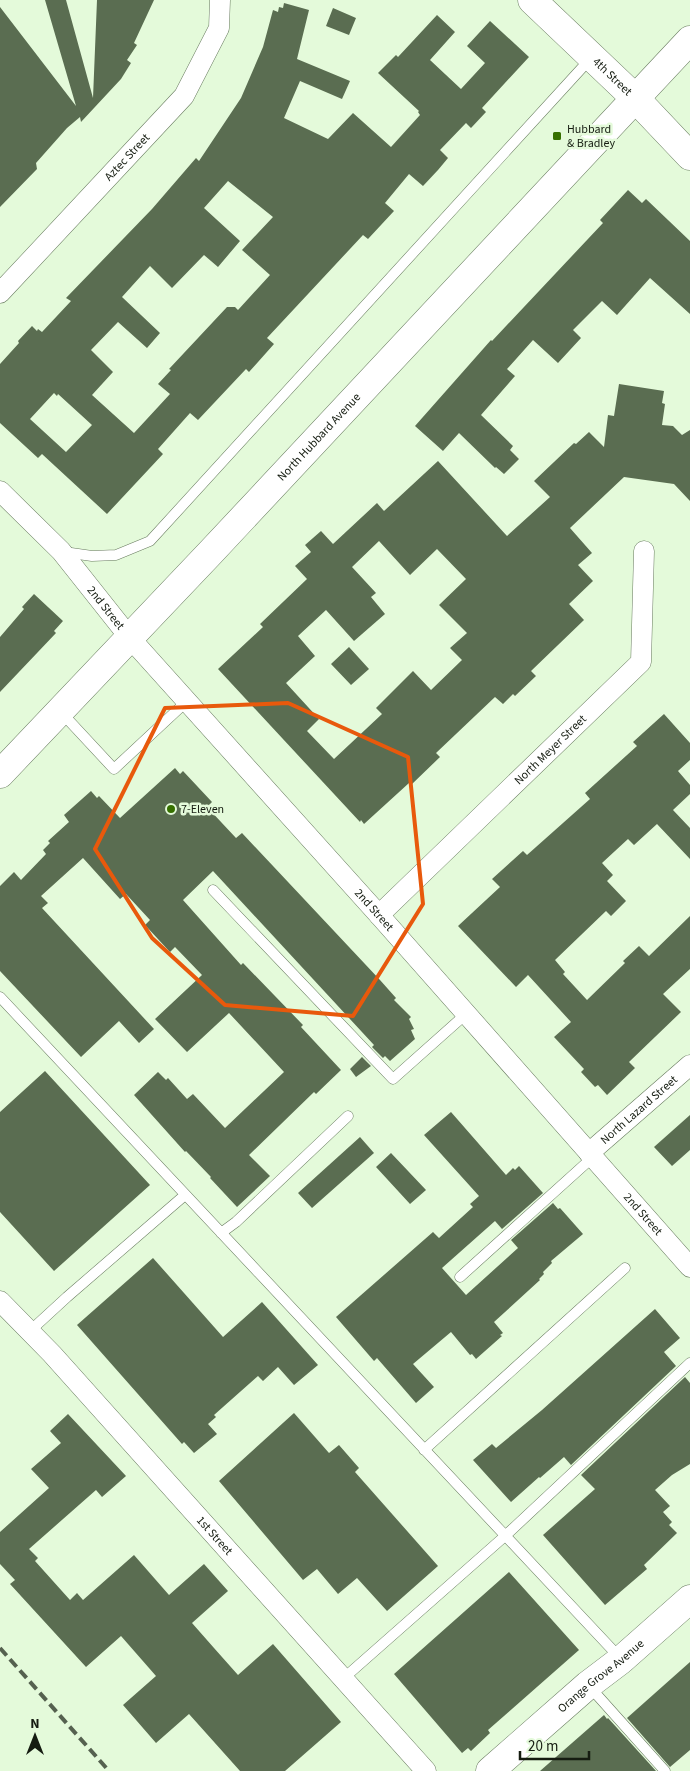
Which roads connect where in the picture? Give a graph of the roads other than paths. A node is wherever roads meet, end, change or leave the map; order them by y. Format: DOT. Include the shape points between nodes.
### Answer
graph roads {
  1 [pos="220,0"];
  2 [pos="532,0"];
  3 [pos="690,40"];
  4 [pos="592,58"];
  5 [pos="635,98"];
  6 [pos="690,156"];
  7 [pos="0,293"];
  8 [pos="0,491"];
  9 [pos="61,551"];
  10 [pos="644,551"];
  11 [pos="130,638"];
  12 [pos="187,701"];
  13 [pos="60,711"];
  14 [pos="0,774"];
  15 [pos="213,890"];
  16 [pos="379,914"];
  17 [pos="0,997"];
  18 [pos="466,1014"];
  19 [pos="690,1065"];
  20 [pos="348,1116"];
  21 [pos="591,1155"];
  22 [pos="185,1194"];
  23 [pos="221,1233"];
  24 [pos="626,1268"];
  25 [pos="690,1268"];
  26 [pos="460,1277"];
  27 [pos="0,1301"];
  28 [pos="30,1331"];
  29 [pos="690,1363"];
  30 [pos="424,1450"];
  31 [pos="506,1536"];
  32 [pos="690,1599"];
  33 [pos="621,1660"];
  34 [pos="344,1678"];
  35 [pos="588,1685"];
  36 [pos="426,1771"];
  37 [pos="490,1771"];
  38 [pos="665,1771"];
  1 -- 7 [label="street, Aztec Street" via="219,28 184,96"];
  2 -- 4 [label="main road, 4th Street"];
  3 -- 5 [label="main road, North Hubbard Avenue"];
  4 -- 5 [label="main road, 4th Street"];
  4 -- 9 [label="lane" via="150,541 116,555 92,556"];
  5 -- 6 [label="main road, 4th Street"];
  5 -- 11 [label="main road, North Hubbard Avenue"];
  8 -- 9 [label="street, 2nd Street"];
  9 -- 11 [label="street, 2nd Street"];
  10 -- 16 [label="street, North Meyer Street" via="641,662"];
  11 -- 12 [label="street, 2nd Street"];
  11 -- 13 [label="main road, North Hubbard Avenue"];
  12 -- 13 [label="lane" via="114,769"];
  12 -- 16 [label="street, 2nd Street"];
  13 -- 14 [label="main road, North Hubbard Avenue"];
  15 -- 18 [label="lane" via="393,1079"];
  16 -- 18 [label="street, 2nd Street"];
  17 -- 22 [label="lane"];
  18 -- 21 [label="street, 2nd Street"];
  19 -- 21 [label="street, North Lazard Street"];
  20 -- 23 [label="lane"];
  21 -- 25 [label="street, 2nd Street"];
  21 -- 26 [label="lane"];
  22 -- 23 [label="lane"];
  22 -- 28 [label="lane"];
  23 -- 30 [label="lane"];
  24 -- 30 [label="lane"];
  27 -- 28 [label="street, 1st Street"];
  28 -- 34 [label="street, 1st Street"];
  29 -- 31 [label="lane"];
  30 -- 31 [label="lane"];
  31 -- 33 [label="lane"];
  31 -- 34 [label="lane"];
  32 -- 33 [label="main road, Orange Grove Avenue"];
  33 -- 35 [label="main road, Orange Grove Avenue"];
  34 -- 36 [label="street, 1st Street"];
  35 -- 37 [label="main road, Orange Grove Avenue"];
  35 -- 38 [label="lane"];
}
